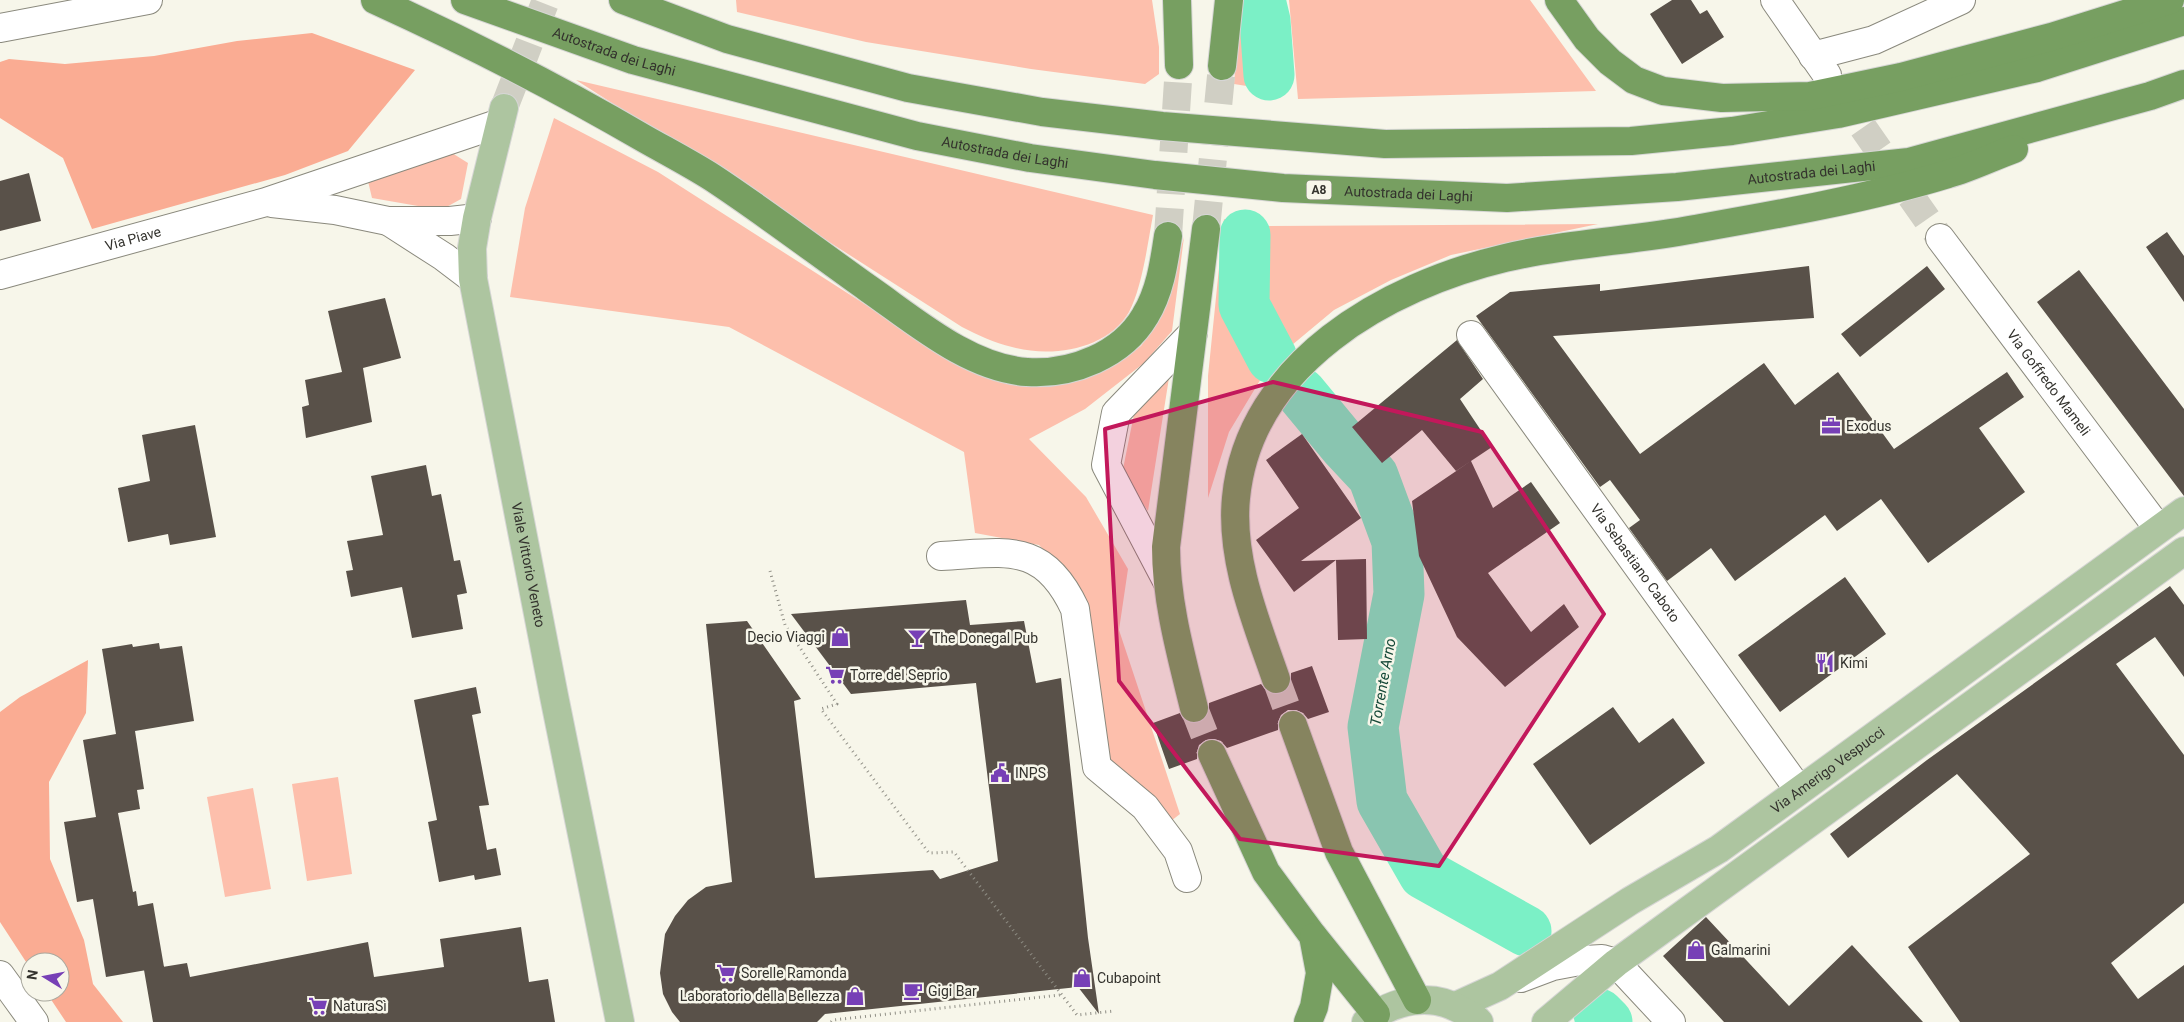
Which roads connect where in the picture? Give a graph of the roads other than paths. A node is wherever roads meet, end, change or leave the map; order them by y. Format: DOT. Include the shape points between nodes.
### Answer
graph roads {
  1 [pos="148,0"];
  2 [pos="375,0"];
  3 [pos="465,0"];
  4 [pos="623,0"];
  5 [pos="1177,0"];
  6 [pos="1229,0"];
  7 [pos="1559,0"];
  8 [pos="1775,0"];
  9 [pos="1961,0"];
  10 [pos="2170,0"];
  11 [pos="2184,21"];
  12 [pos="0,28"];
  13 [pos="1179,65"];
  14 [pos="1222,66"];
  15 [pos="2184,84"];
  16 [pos="2150,96"];
  17 [pos="502,116"];
  18 [pos="266,202"];
  19 [pos="477,218"];
  20 [pos="388,221"];
  21 [pos="1206,229"];
  22 [pos="1168,236"];
  23 [pos="1940,238"];
  24 [pos="0,275"];
  25 [pos="474,279"];
  26 [pos="1193,332"];
  27 [pos="1471,335"];
  28 [pos="2184,511"];
  29 [pos="2158,528"];
  30 [pos="941,556"];
  31 [pos="2182,558"];
  32 [pos="1167,581"];
  33 [pos="1276,679"];
  34 [pos="1194,708"];
  35 [pos="1293,725"];
  36 [pos="1212,754"];
  37 [pos="1799,790"];
  38 [pos="1187,878"];
  39 [pos="1313,936"];
  40 [pos="1616,963"];
  41 [pos="0,975"];
  42 [pos="1500,986"];
  43 [pos="1417,1000"];
  44 [pos="1456,1006"];
  45 [pos="1365,1019"];
  46 [pos="34,1022"];
  47 [pos="620,1022"];
  48 [pos="1308,1022"];
  49 [pos="1479,1022"];
  50 [pos="1546,1022"];
  51 [pos="1671,1022"];
  1 -- 12 [label="street"];
  2 -- 22 [label="highway" via="600,112 712,178 941,340 1000,368 1028,372 1059,371 1114,350 1135,330 1153,301"];
  3 -- 16 [label="highway, Autostrada dei Laghi / A8" via="633,60 917,136 1030,158 1283,188 1507,198 1677,187 1908,162"];
  4 -- 11 [label="highway" via="727,39 908,88 1051,114 1385,144 1631,141 1741,130 1838,114 2037,68"];
  5 -- 13 [label="highway"];
  6 -- 14 [label="highway"];
  7 -- 10 [label="highway" via="1587,39 1634,80 1663,91 1722,98 1810,96 1901,78"];
  8 -- 9 [label="street" via="1820,65"];
  15 -- 16 [label="highway, Autostrada dei Laghi / A8"];
  16 -- 33 [label="highway" via="1949,174 1867,195 1692,230 1506,257 1424,282 1353,321 1305,359 1287,380 1258,426 1240,474 1235,529 1239,555 1246,590"];
  17 -- 18 [label="street, Via Piave"];
  17 -- 19 [label="main road, Viale Vittorio Veneto"];
  18 -- 20 [label="street, Via Piave" via="335,210"];
  18 -- 24 [label="street, Via Piave"];
  19 -- 20 [label="street, Via Piave"];
  19 -- 25 [label="main road, Viale Vittorio Veneto" via="472,248"];
  20 -- 25 [label="street, Via Piave"];
  21 -- 26 [label="highway"];
  23 -- 29 [label="street, Via Goffredo Mameli"];
  25 -- 47 [label="main road, Viale Vittorio Veneto"];
  26 -- 32 [label="highway" via="1166,547"];
  26 -- 32 [label="street" via="1116,413 1106,465"];
  27 -- 37 [label="street, Via Sebastiano Caboto"];
  28 -- 29 [label="main road, Via Amerigo Vespucci"];
  29 -- 37 [label="main road, Via Amerigo Vespucci"];
  30 -- 38 [label="street" via="1010,553 1030,557 1048,569 1067,591 1076,609 1097,767 1145,807 1178,851"];
  31 -- 40 [label="main road"];
  32 -- 34 [label="highway"];
  35 -- 43 [label="highway" via="1339,852"];
  36 -- 39 [label="highway" via="1266,872"];
  37 -- 42 [label="main road, Via Amerigo Vespucci" via="1719,849 1630,901"];
  39 -- 45 [label="highway"];
  39 -- 48 [label="highway" via="1320,973"];
  40 -- 42 [label="street" via="1602,959 1553,966"];
  40 -- 50 [label="main road"];
  40 -- 51 [label="street"];
  41 -- 46 [label="street"];
  42 -- 44 [label="main road, Via Amerigo Vespucci"];
  43 -- 44 [label="main road" via="1437,1000"];
  43 -- 45 [label="main road" via="1396,1004"];
  44 -- 49 [label="main road"];
}
